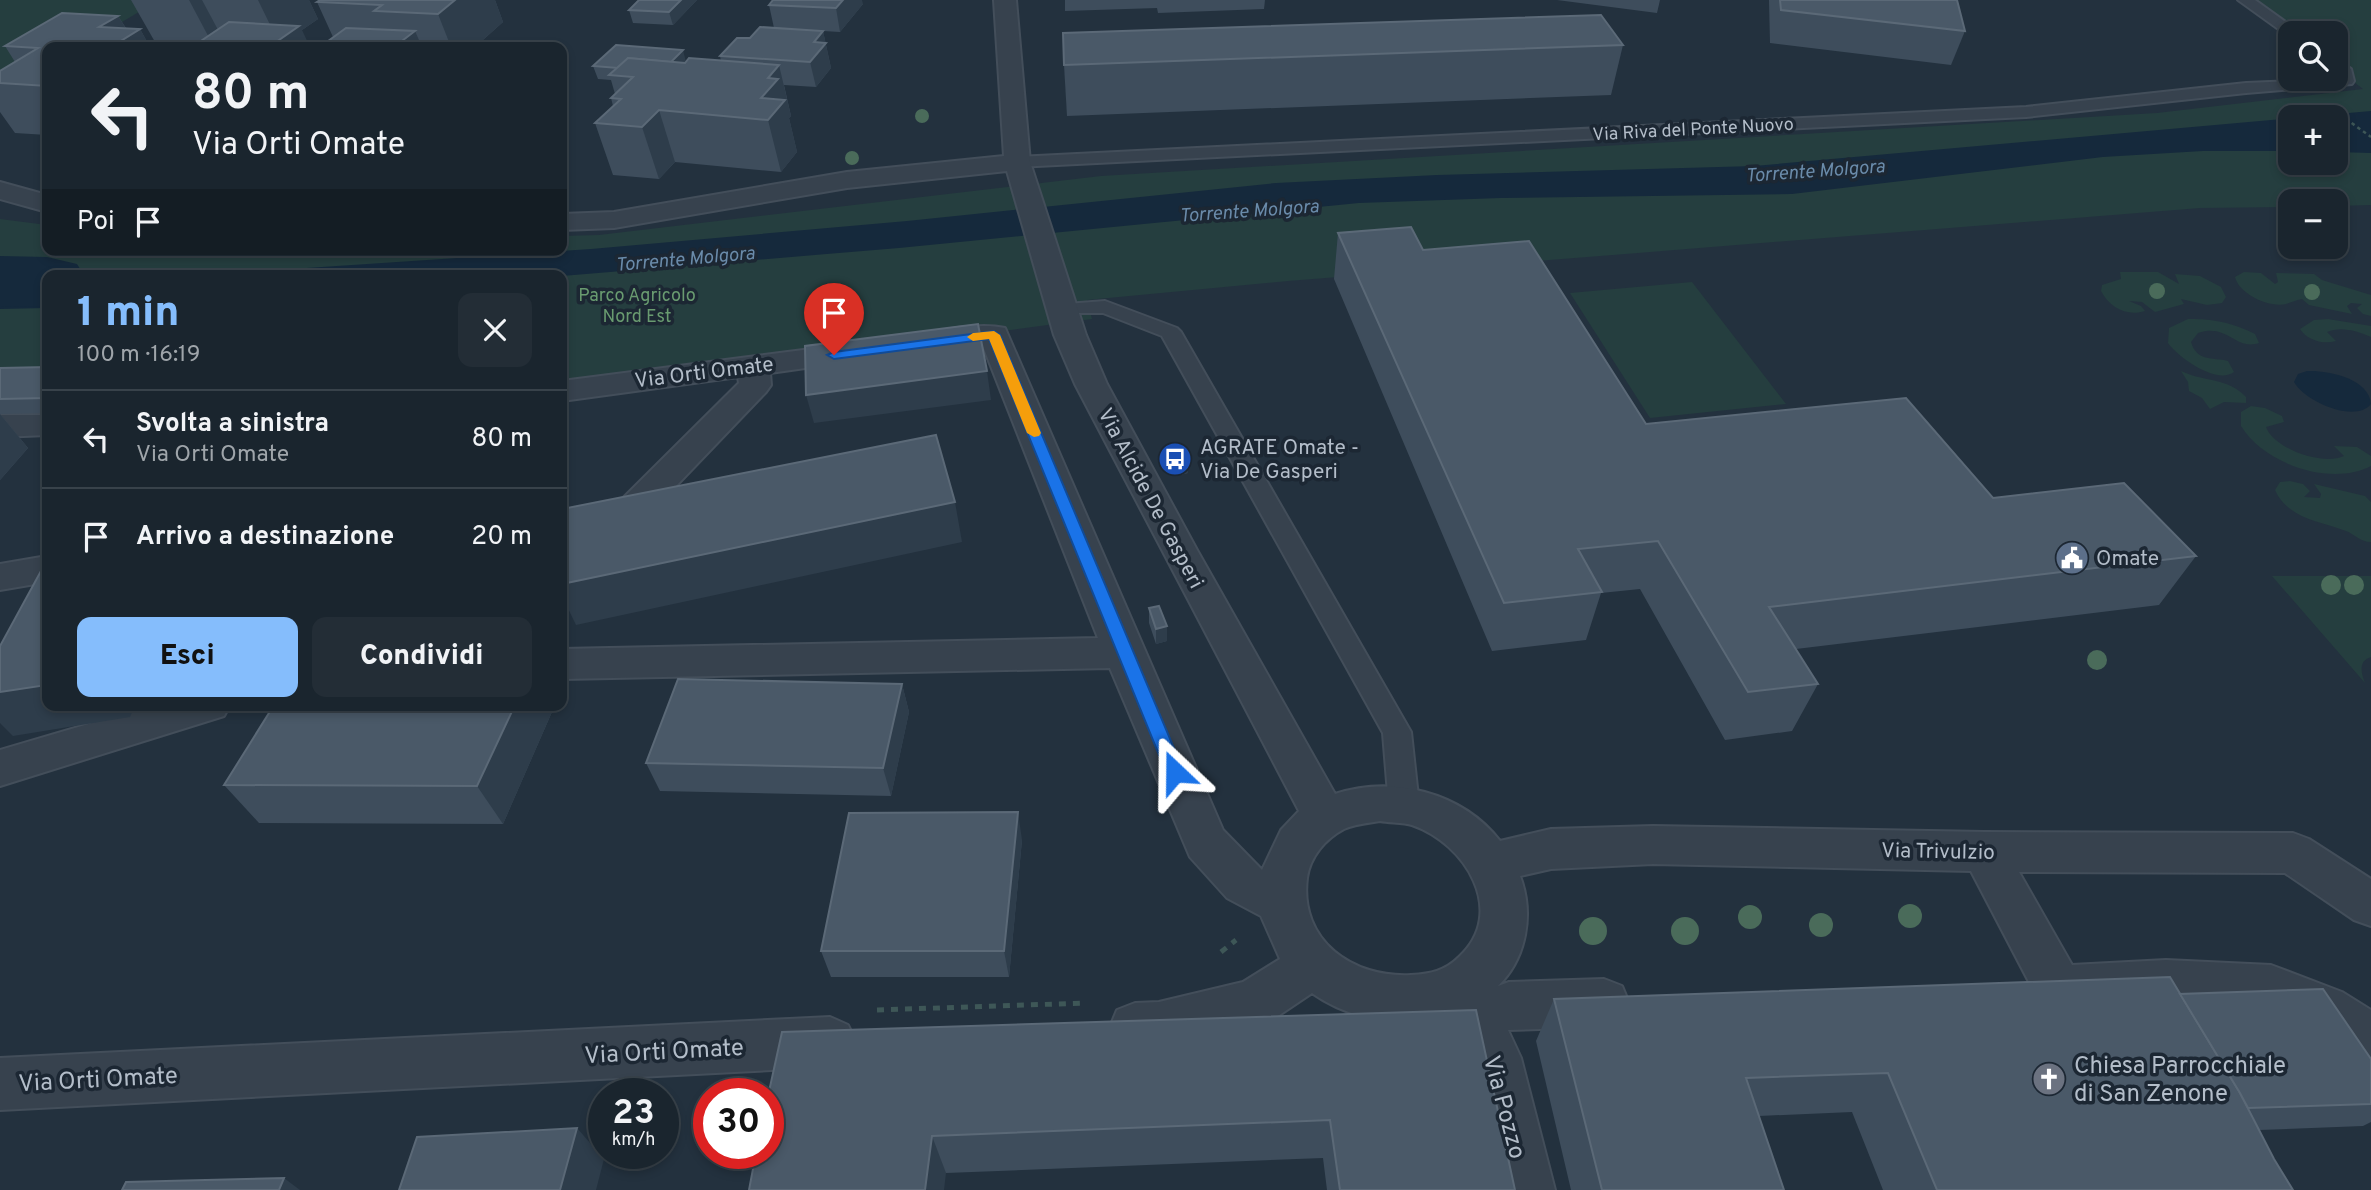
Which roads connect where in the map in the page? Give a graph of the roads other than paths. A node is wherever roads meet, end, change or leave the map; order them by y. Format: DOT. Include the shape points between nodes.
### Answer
graph roads {
  1 [pos="1005,0"];
  2 [pos="2245,0"];
  3 [pos="2278,23"];
  4 [pos="2278,86"];
  5 [pos="1020,171"];
  6 [pos="0,190"];
  7 [pos="42,203"];
  8 [pos="567,222"];
  9 [pos="1057,298"];
  10 [pos="754,366"];
  11 [pos="567,390"];
  12 [pos="42,425"];
  13 [pos="0,426"];
  14 [pos="567,534"];
  15 [pos="42,570"];
  16 [pos="0,577"];
  17 [pos="1124,653"];
  18 [pos="567,664"];
  19 [pos="189,711"];
  20 [pos="0,768"];
  21 [pos="1404,806"];
  22 [pos="1325,818"];
  23 [pos="1984,852"];
  24 [pos="1490,863"];
  25 [pos="1282,903"];
  26 [pos="2371,905"];
  27 [pos="1314,964"];
  28 [pos="2059,989"];
  29 [pos="2004,990"];
  30 [pos="1647,1001"];
  31 [pos="1468,1003"];
  32 [pos="1089,1029"];
  33 [pos="2371,1039"];
  34 [pos="879,1040"];
  35 [pos="0,1084"];
  36 [pos="1527,1190"];
  1 -- 5 [label="street, Via Alcide De Gasperi"];
  2 -- 3 [label="lane"];
  4 -- 5 [label="lane, Via Riva del Ponte Nuovo" via="2026,112"];
  5 -- 8 [label="street" via="847,180 614,220"];
  5 -- 9 [label="street, Via Alcide De Gasperi"];
  6 -- 7 [label="street"];
  9 -- 21 [label="lane" via="1105,307 1170,332 1396,733"];
  9 -- 22 [label="street, Via Alcide De Gasperi" via="1119,440"];
  10 -- 11 [label="street, Via Orti Omate"];
  10 -- 14 [label="street" via="755,385 618,524"];
  10 -- 17 [label="street, Via Orti Omate" via="994,335"];
  12 -- 13 [label="street"];
  15 -- 16 [label="street"];
  17 -- 18 [label="street"];
  17 -- 25 [label="street, Via Orti Omate" via="1206,843 1244,884"];
  19 -- 20 [label="street"];
  21 -- 22 [label="street" via="1380,803 1347,808"];
  21 -- 24 [label="street" via="1447,821 1474,842"];
  22 -- 25 [label="street" via="1296,843 1284,871"];
  23 -- 24 [label="street, Via Trivulzio" via="1653,845 1551,849"];
  23 -- 26 [label="street, Via Trivulzio" via="2293,853"];
  23 -- 28 [label="street"];
  24 -- 31 [label="street" via="1504,902 1503,935"];
  25 -- 27 [label="street" via="1292,935"];
  27 -- 31 [label="street" via="1347,987 1385,999"];
  27 -- 32 [label="street" via="1254,1003 1158,1026"];
  28 -- 29 [label="street"];
  28 -- 33 [label="street" via="2166,983 2271,988 2324,1009"];
  30 -- 31 [label="street"];
  31 -- 36 [label="street, Via Pozzo" via="1495,1058"];
  34 -- 35 [label="street, Via Orti Omate"];
}
